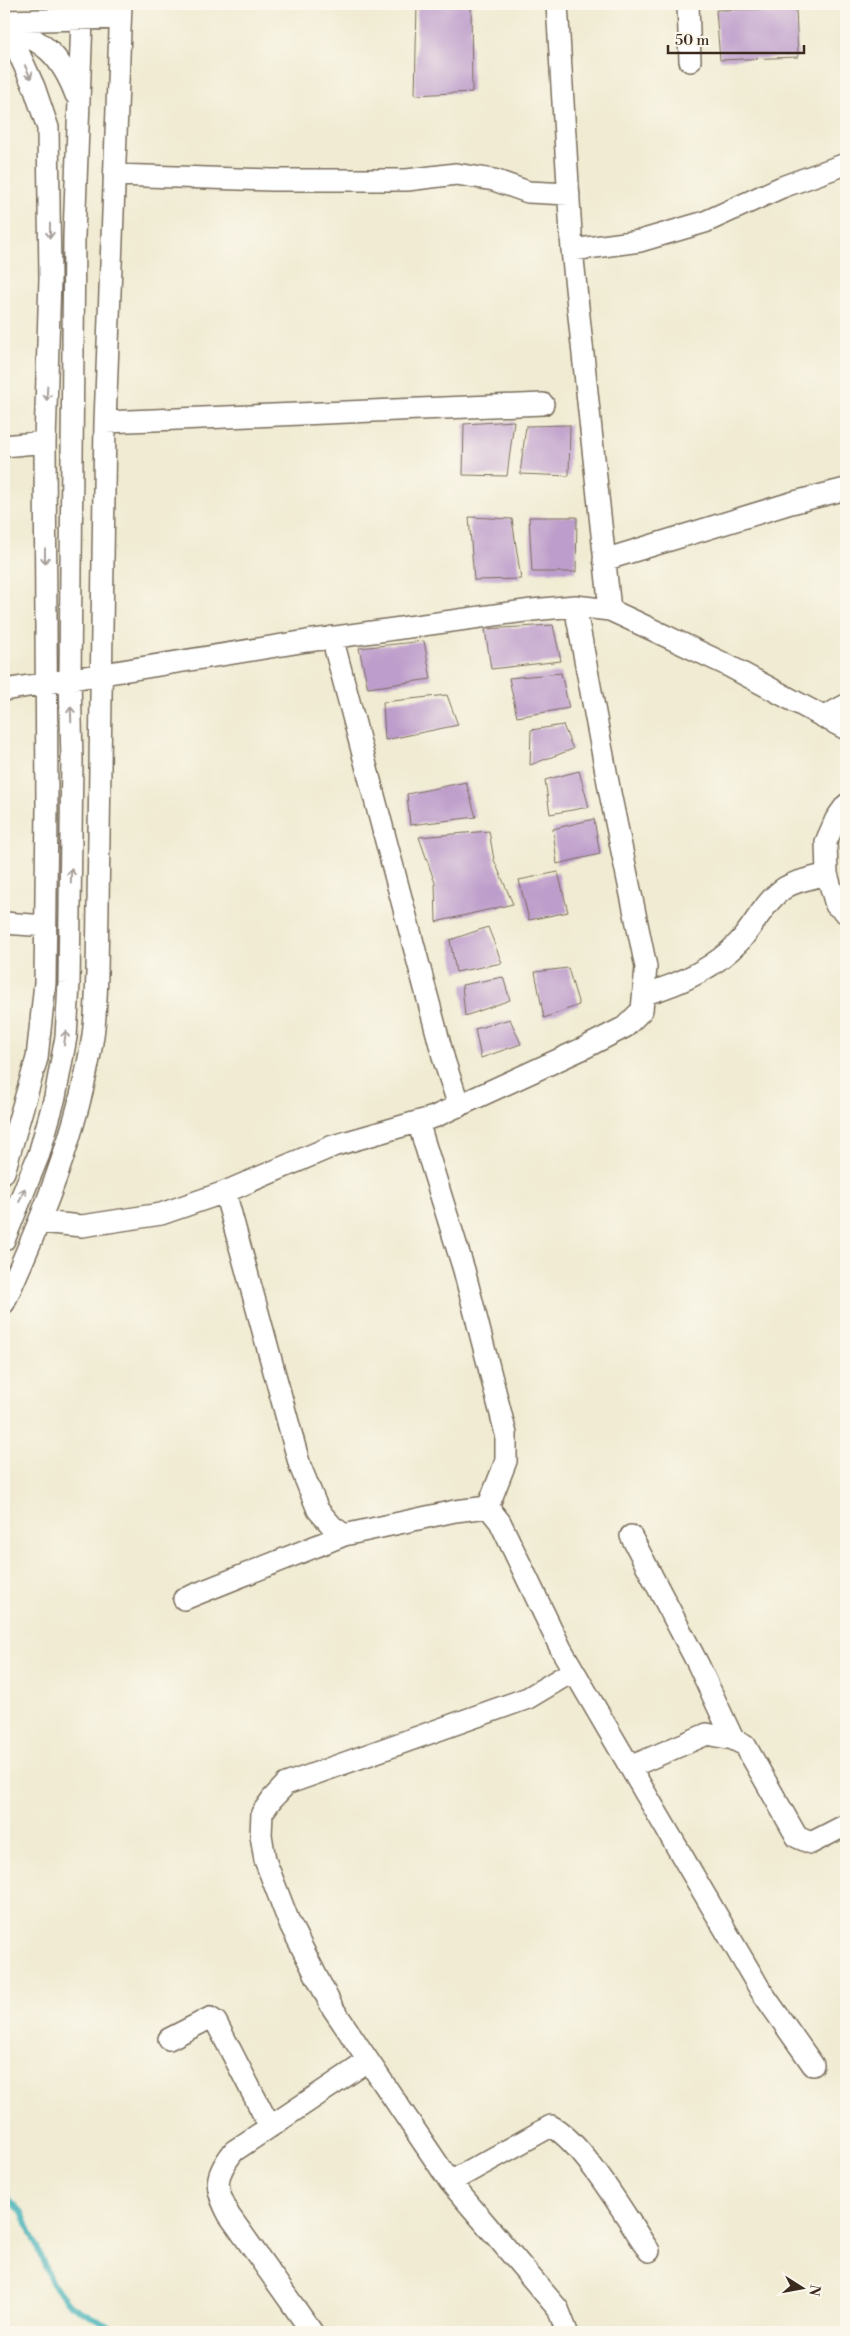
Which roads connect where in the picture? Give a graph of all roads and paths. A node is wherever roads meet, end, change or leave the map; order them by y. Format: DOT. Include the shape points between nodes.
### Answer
graph roads {
  1 [pos="557,4"];
  2 [pos="688,4"];
  3 [pos="120,11"];
  4 [pos="82,19"];
  5 [pos="4,23"];
  6 [pos="4,30"];
  7 [pos="690,61"];
  8 [pos="79,103"];
  9 [pos="846,164"];
  10 [pos="114,175"];
  11 [pos="569,194"];
  12 [pos="572,250"];
  13 [pos="543,404"];
  14 [pos="105,422"];
  15 [pos="45,442"];
  16 [pos="4,446"];
  17 [pos="846,489"];
  18 [pos="604,560"];
  19 [pos="575,606"];
  20 [pos="610,610"];
  21 [pos="332,637"];
  22 [pos="100,674"];
  23 [pos="70,680"];
  24 [pos="46,683"];
  25 [pos="4,690"];
  26 [pos="846,705"];
  27 [pos="824,717"];
  28 [pos="846,729"];
  29 [pos="846,805"];
  30 [pos="827,874"];
  31 [pos="846,913"];
  32 [pos="4,923"];
  33 [pos="46,926"];
  34 [pos="645,994"];
  35 [pos="459,1106"];
  36 [pos="418,1122"];
  37 [pos="4,1172"];
  38 [pos="225,1192"];
  39 [pos="40,1222"];
  40 [pos="4,1240"];
  41 [pos="4,1303"];
  42 [pos="488,1507"];
  43 [pos="344,1534"];
  44 [pos="631,1536"];
  45 [pos="184,1599"];
  46 [pos="573,1671"];
  47 [pos="732,1739"];
  48 [pos="630,1767"];
  49 [pos="846,1825"];
  50 [pos="168,2039"];
  51 [pos="368,2061"];
  52 [pos="813,2065"];
  53 [pos="270,2127"];
  54 [pos="450,2182"];
  55 [pos="649,2251"];
  56 [pos="312,2332"];
  57 [pos="567,2332"];
  1 -- 11 [label="street"];
  2 -- 7 [label="street"];
  3 -- 4 [label="street"];
  3 -- 10 [label="street"];
  4 -- 5 [label="street"];
  4 -- 8 [label="street"];
  5 -- 8 [label="street" via="35,39 55,55 67,72"];
  6 -- 15 [label="street, one-way" via="16,47 34,87 48,128 50,278"];
  8 -- 23 [label="street" via="74,236"];
  9 -- 12 [label="street" via="782,187 705,222 640,242"];
  10 -- 11 [label="street" via="406,180 456,174 494,180 528,192"];
  10 -- 14 [label="street"];
  11 -- 12 [label="street"];
  12 -- 18 [label="street"];
  13 -- 14 [label="street"];
  14 -- 22 [label="street"];
  15 -- 16 [label="street"];
  15 -- 24 [label="street, one-way"];
  17 -- 18 [label="street"];
  18 -- 20 [label="street"];
  19 -- 20 [label="street"];
  19 -- 21 [label="street"];
  19 -- 34 [label="street" via="646,967"];
  20 -- 27 [label="street" via="725,664"];
  21 -- 22 [label="street"];
  21 -- 35 [label="street"];
  22 -- 23 [label="street"];
  22 -- 39 [label="street" via="97,974 93,1040 78,1112"];
  23 -- 24 [label="street"];
  40 -- 23 [label="street, one-way" via="39,1154 55,1098 66,1036 72,760"];
  24 -- 25 [label="street"];
  24 -- 33 [label="street"];
  26 -- 27 [label="street"];
  27 -- 28 [label="street"];
  29 -- 30 [label="street" via="826,842"];
  30 -- 31 [label="street" via="836,905"];
  30 -- 34 [label="street" via="787,886 771,898 739,942 713,966 671,987"];
  32 -- 33 [label="street"];
  33 -- 37 [label="street" via="45,983 37,1058"];
  34 -- 35 [label="street" via="642,1010 625,1026"];
  35 -- 36 [label="street"];
  36 -- 38 [label="street" via="333,1146"];
  36 -- 42 [label="street" via="464,1270 506,1434 506,1461"];
  38 -- 39 [label="street" via="162,1214 82,1226"];
  38 -- 43 [label="street" via="300,1466 318,1510"];
  39 -- 41 [label="street"];
  42 -- 43 [label="street" via="455,1510"];
  42 -- 46 [label="street" via="500,1522"];
  43 -- 45 [label="street"];
  44 -- 47 [label="street" via="698,1664"];
  46 -- 48 [label="street"];
  46 -- 51 [label="street" via="528,1698 286,1784 262,1813 265,1860 289,1922 332,2007"];
  47 -- 48 [label="street" via="707,1734"];
  47 -- 49 [label="street" via="745,1745 797,1837 811,1843"];
  48 -- 52 [label="street" via="761,1991"];
  50 -- 53 [label="street" via="210,2018 216,2022"];
  51 -- 53 [label="street"];
  51 -- 54 [label="street"];
  53 -- 56 [label="street" via="234,2151 222,2166 217,2180 219,2196"];
  54 -- 55 [label="street" via="551,2126 582,2154"];
  54 -- 57 [label="street" via="558,2309"];
}
